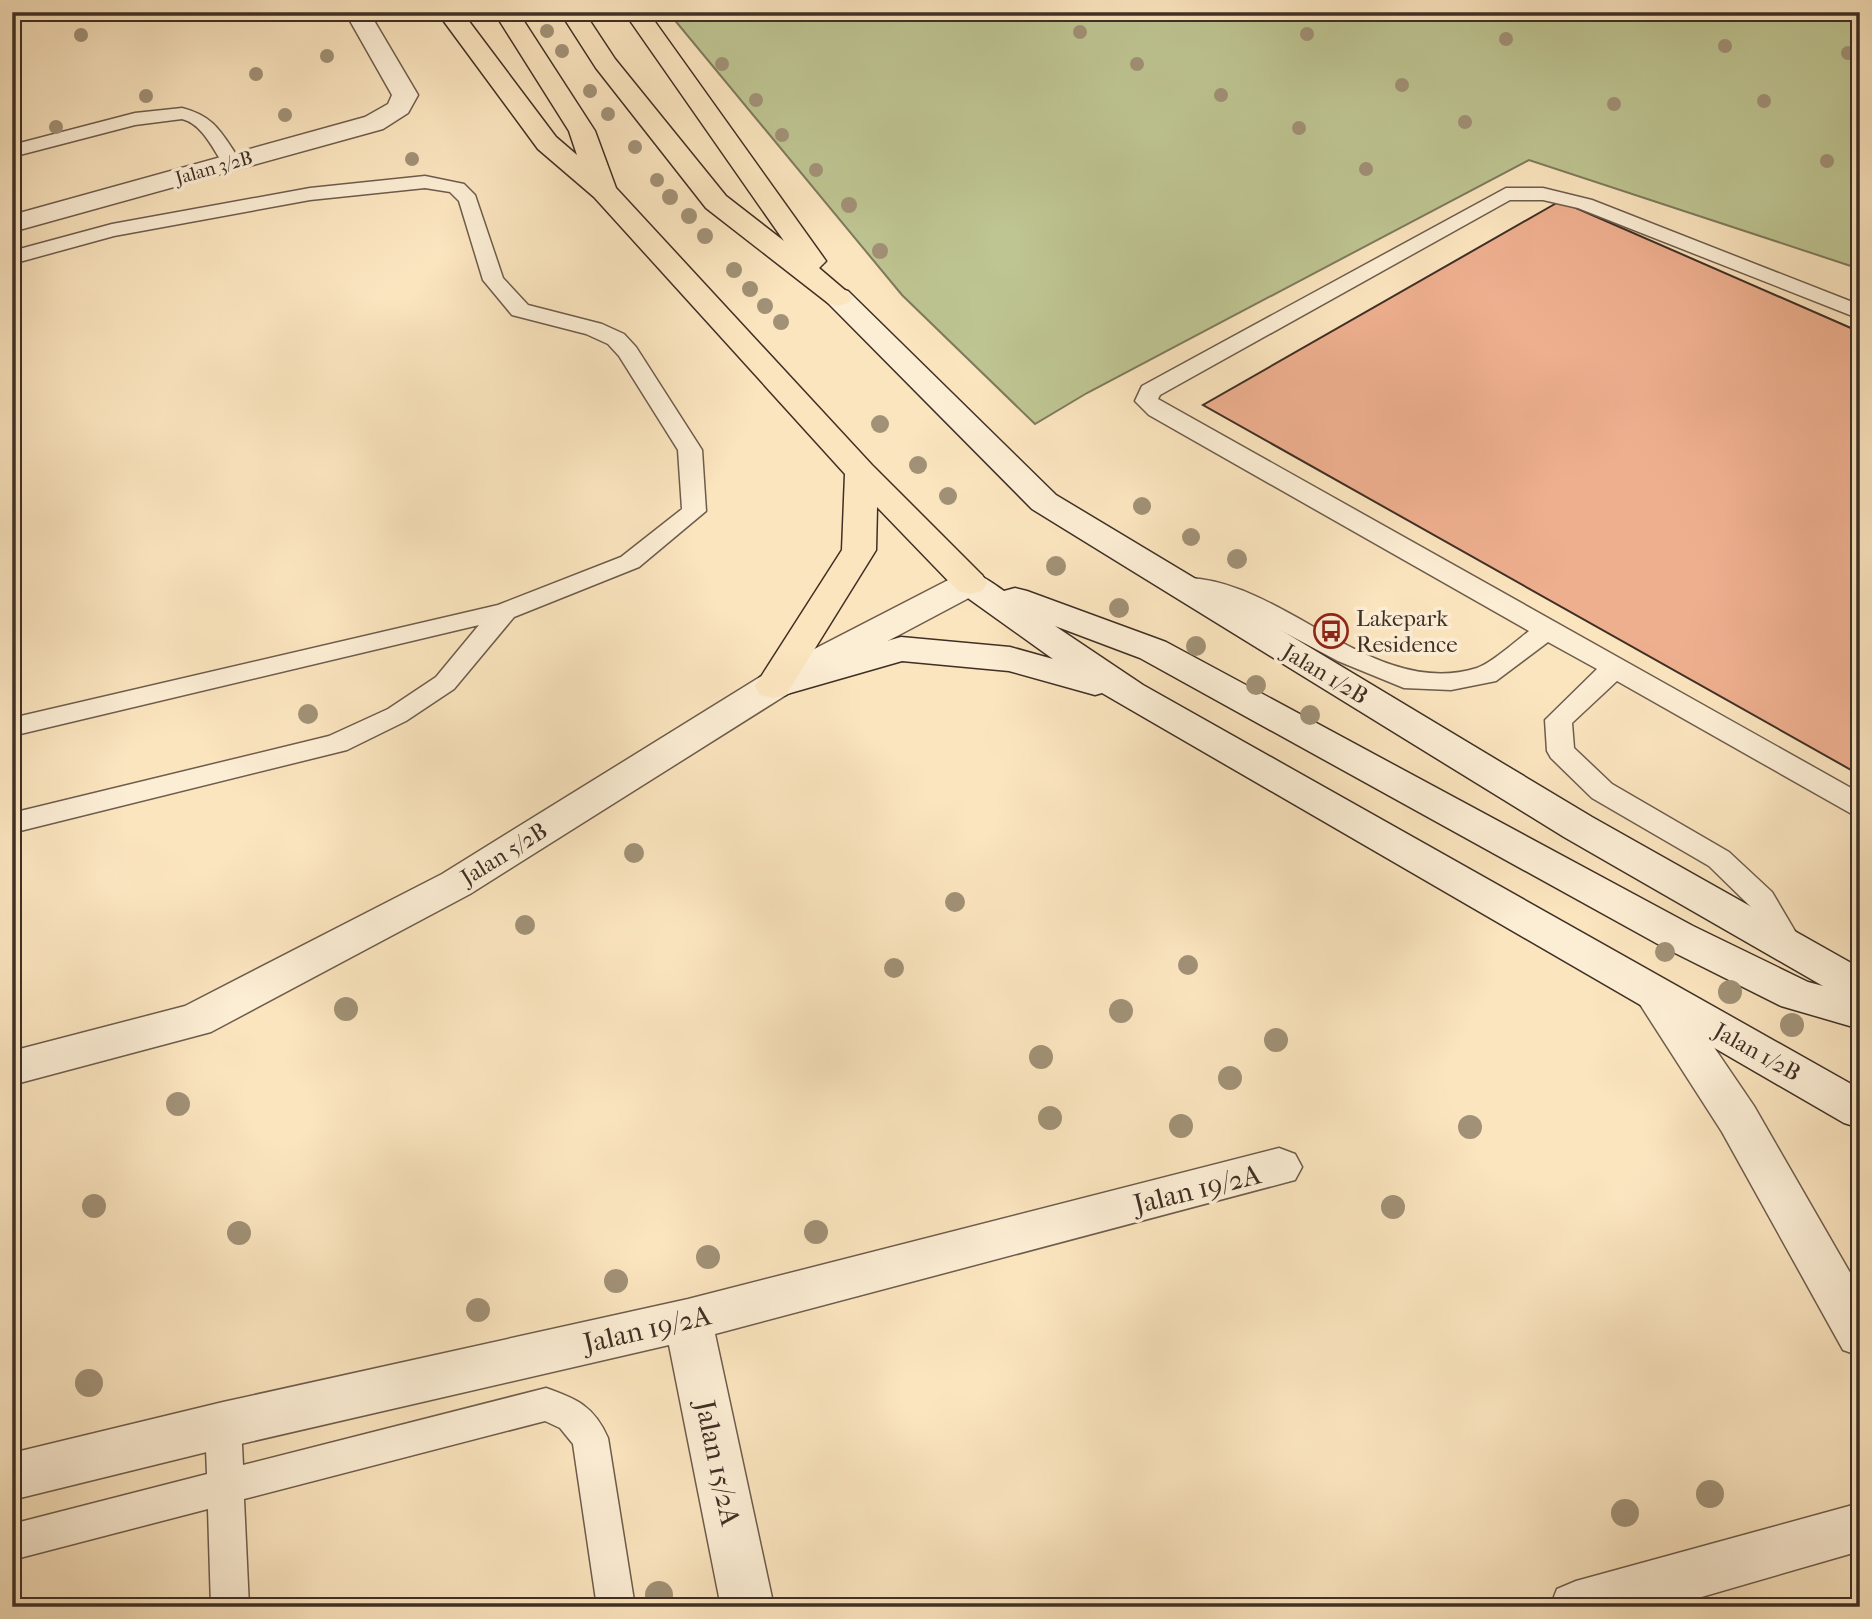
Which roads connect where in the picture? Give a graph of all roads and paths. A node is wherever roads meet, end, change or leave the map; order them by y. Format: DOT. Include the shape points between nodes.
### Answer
graph roads {
  1 [pos="357,12"];
  2 [pos="449,12"];
  3 [pos="506,12"];
  4 [pos="572,12"];
  5 [pos="636,12"];
  6 [pos="12,151"];
  7 [pos="232,163"];
  8 [pos="604,191"];
  9 [pos="12,224"];
  10 [pos="12,258"];
  11 [pos="838,297"];
  12 [pos="1860,313"];
  13 [pos="862,472"];
  14 [pos="970,583"];
  15 [pos="1177,584"];
  16 [pos="505,611"];
  17 [pos="1548,629"];
  18 [pos="1615,668"];
  19 [pos="773,686"];
  20 [pos="1130,694"];
  21 [pos="12,727"];
  22 [pos="1860,806"];
  23 [pos="12,823"];
  24 [pos="1790,948"];
  25 [pos="1860,988"];
  26 [pos="1656,995"];
  27 [pos="1860,1013"];
  28 [pos="12,1068"];
  29 [pos="1860,1110"];
  30 [pos="1279,1167"];
  31 [pos="688,1320"];
  32 [pos="1860,1335"];
  33 [pos="222,1425"];
  34 [pos="12,1477"];
  35 [pos="225,1488"];
  36 [pos="1860,1527"];
  37 [pos="12,1542"];
  38 [pos="230,1607"];
  39 [pos="616,1607"];
  40 [pos="748,1607"];
  41 [pos="1576,1607"];
  1 -- 7 [label="street, Jalan 3/2B" via="405,95 399,108 374,123"];
  2 -- 8 [label="highway" via="547,143"];
  3 -- 8 [label="highway" via="582,131"];
  4 -- 11 [label="highway" via="605,64 716,202"];
  5 -- 11 [label="highway"];
  6 -- 7 [label="lane" via="172,113 194,116"];
  7 -- 9 [label="street, Jalan 3/2B"];
  8 -- 13 [label="highway"];
  10 -- 16 [label="lane" via="112,230 310,194 425,182 457,188 468,199 493,280 520,310 616,339 690,450 694,511 630,562"];
  11 -- 15 [label="street, Jalan 1/2B" via="1044,502"];
  12 -- 17 [label="lane" via="1585,204 1543,194 1506,194 1150,391 1146,401 1157,410"];
  13 -- 14 [label="highway"];
  13 -- 19 [label="highway" via="859,551"];
  14 -- 19 [label="street, Jalan 5/2B"];
  14 -- 20 [label="street, Jalan 1/2B"];
  14 -- 27 [label="street" via="1153,650 1679,937 1796,995"];
  15 -- 17 [label="lane" via="1215,589 1404,679 1451,681 1486,675"];
  15 -- 24 [label="street, Jalan 1/2B" via="1578,827"];
  16 -- 21 [label="lane"];
  16 -- 23 [label="lane" via="445,683 397,715 337,743"];
  17 -- 18 [label="lane"];
  18 -- 22 [label="lane"];
  18 -- 24 [label="lane" via="1558,720 1561,751 1602,791 1718,859 1762,900"];
  19 -- 20 [label="street" via="901,649 1010,659"];
  19 -- 28 [label="street, Jalan 5/2B" via="456,884 197,1020"];
  20 -- 26 [label="street, Jalan 1/2B"];
  24 -- 25 [label="street, Jalan 1/2B"];
  26 -- 29 [label="street, Jalan 1/2B"];
  26 -- 32 [label="street" via="1738,1119"];
  30 -- 31 [label="street, Jalan 19/2A"];
  31 -- 33 [label="street, Jalan 19/2A"];
  31 -- 40 [label="street, Jalan 15/2A"];
  33 -- 34 [label="street, Jalan 19/2A"];
  33 -- 35 [label="lane"];
  35 -- 37 [label="lane"];
  35 -- 38 [label="lane"];
  35 -- 39 [label="lane" via="546,1404 573,1416 590,1438"];
  36 -- 41 [label="street"];
}
